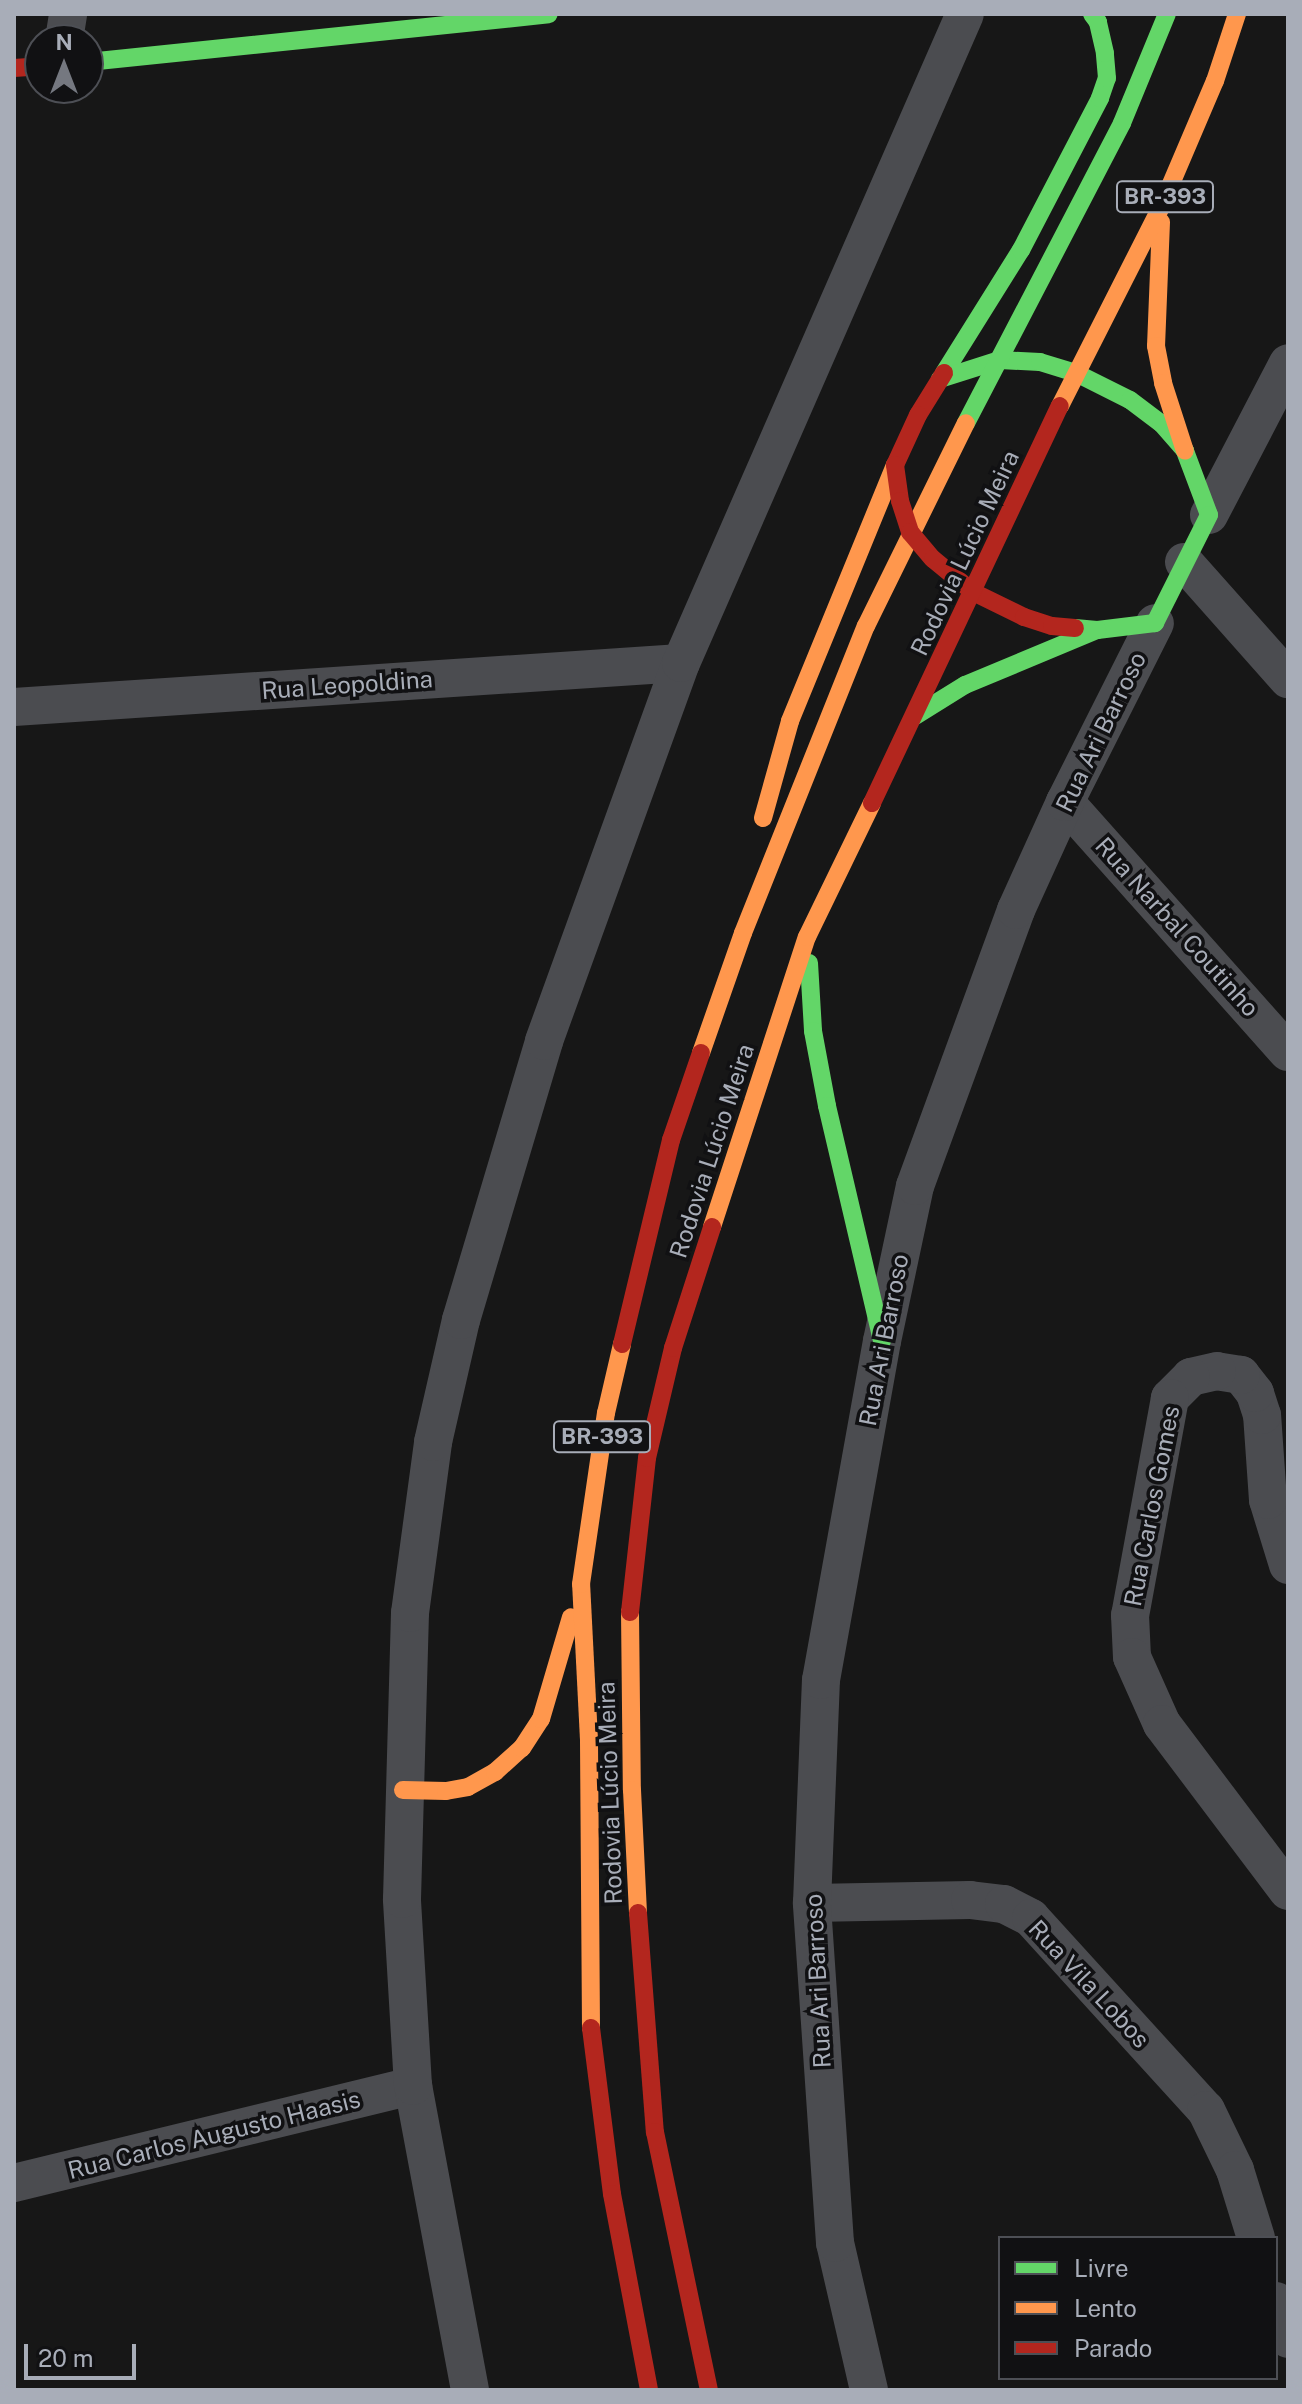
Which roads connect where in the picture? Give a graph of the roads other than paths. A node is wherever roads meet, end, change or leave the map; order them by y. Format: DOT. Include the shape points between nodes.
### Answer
graph roads {
  1 [pos="549,14"];
  2 [pos="965,14"];
  3 [pos="1092,14"];
  4 [pos="1167,14"];
  5 [pos="1237,14"];
  6 [pos="104,60"];
  7 [pos="1162,205"];
  8 [pos="1000,360"];
  9 [pos="1288,363"];
  10 [pos="1076,373"];
  11 [pos="940,379"];
  12 [pos="1185,451"];
  13 [pos="895,465"];
  14 [pos="1209,515"];
  15 [pos="910,532"];
  16 [pos="1184,562"];
  17 [pos="973,592"];
  18 [pos="1155,623"];
  19 [pos="1097,630"];
  20 [pos="681,663"];
  21 [pos="1288,679"];
  22 [pos="14,707"];
  23 [pos="915,716"];
  24 [pos="1065,802"];
  25 [pos="743,933"];
  26 [pos="807,937"];
  27 [pos="1288,1052"];
  28 [pos="882,1341"];
  29 [pos="1288,1565"];
  30 [pos="581,1584"];
  31 [pos="403,1790"];
  32 [pos="1288,1891"];
  33 [pos="812,1903"];
  34 [pos="413,2086"];
  35 [pos="655,2132"];
  36 [pos="646,2180"];
  37 [pos="14,2183"];
  38 [pos="1255,2236"];
  39 [pos="1278,2307"];
  40 [pos="1288,2339"];
  41 [pos="642,2360"];
  42 [pos="470,2390"];
  43 [pos="636,2390"];
  44 [pos="649,2390"];
  45 [pos="709,2390"];
  46 [pos="869,2390"];
  1 -- 6 [label="main road"];
  2 -- 20 [label="street"];
  3 -- 11 [label="main road" via="1105,53 1107,78 1100,98 1021,250"];
  4 -- 8 [label="main road, Rodovia Lúcio Meira / BR-393" via="1122,123"];
  5 -- 7 [label="main road, Rodovia Lúcio Meira / BR-393" via="1215,81"];
  7 -- 10 [label="main road, Rodovia Lúcio Meira / BR-393"];
  7 -- 12 [label="main road" via="1156,346"];
  8 -- 10 [label="main road" via="1040,362"];
  8 -- 11 [label="main road"];
  8 -- 15 [label="main road, Rodovia Lúcio Meira / BR-393"];
  9 -- 14 [label="street, Rua Ari Barroso"];
  10 -- 12 [label="main road" via="1130,400 1161,423"];
  10 -- 17 [label="main road, Rodovia Lúcio Meira / BR-393"];
  11 -- 13 [label="main road"];
  12 -- 14 [label="main road"];
  13 -- 15 [label="main road"];
  13 -- 25 [label="main road" via="790,721 759,839"];
  14 -- 16 [label="main road, Rua Ari Barroso"];
  15 -- 17 [label="main road"];
  15 -- 25 [label="main road, Rodovia Lúcio Meira / BR-393" via="866,626"];
  16 -- 18 [label="main road, Rua Ari Barroso"];
  16 -- 21 [label="street"];
  17 -- 19 [label="main road" via="1052,626"];
  17 -- 23 [label="main road, Rodovia Lúcio Meira / BR-393"];
  18 -- 19 [label="main road"];
  18 -- 24 [label="street, Rua Ari Barroso"];
  19 -- 23 [label="main road" via="965,685"];
  20 -- 22 [label="street, Rua Leopoldina"];
  20 -- 31 [label="street" via="544,1041 461,1320 433,1442 410,1613"];
  23 -- 26 [label="main road, Rodovia Lúcio Meira / BR-393"];
  24 -- 27 [label="street, Rua Narbal Coutinho"];
  24 -- 28 [label="street, Rua Ari Barroso" via="1016,910 915,1186"];
  25 -- 30 [label="main road, Rodovia Lúcio Meira / BR-393" via="671,1140 632,1292 606,1413"];
  26 -- 28 [label="main road" via="813,1031"];
  26 -- 35 [label="main road, Rodovia Lúcio Meira / BR-393" via="673,1348 647,1458 628,1634 639,1926"];
  28 -- 33 [label="street, Rua Ari Barroso" via="821,1680"];
  29 -- 32 [label="street, Rua Carlos Gomes" via="1268,1500 1262,1415 1255,1393 1241,1375 1217,1371 1191,1377 1170,1398 1130,1615 1132,1657 1162,1724"];
  30 -- 31 [label="main road" via="541,1719 522,1748 468,1787"];
  30 -- 41 [label="main road, Rodovia Lúcio Meira / BR-393" via="589,1740 589,2013 612,2194"];
  31 -- 34 [label="street" via="402,1899"];
  33 -- 38 [label="street, Rua Vila Lobos" via="970,1900 1004,1904 1031,1918 1206,2110 1235,2170"];
  33 -- 46 [label="street, Rua Ari Barroso" via="835,2243"];
  34 -- 37 [label="street, Rua Carlos Augusto Haasis"];
  34 -- 42 [label="street"];
  35 -- 36 [label="main road"];
  35 -- 45 [label="main road, Rodovia Lúcio Meira / BR-393"];
  39 -- 40 [label="street"];
  41 -- 43 [label="main road"];
  41 -- 44 [label="main road, Rodovia Lúcio Meira / BR-393"];
}
